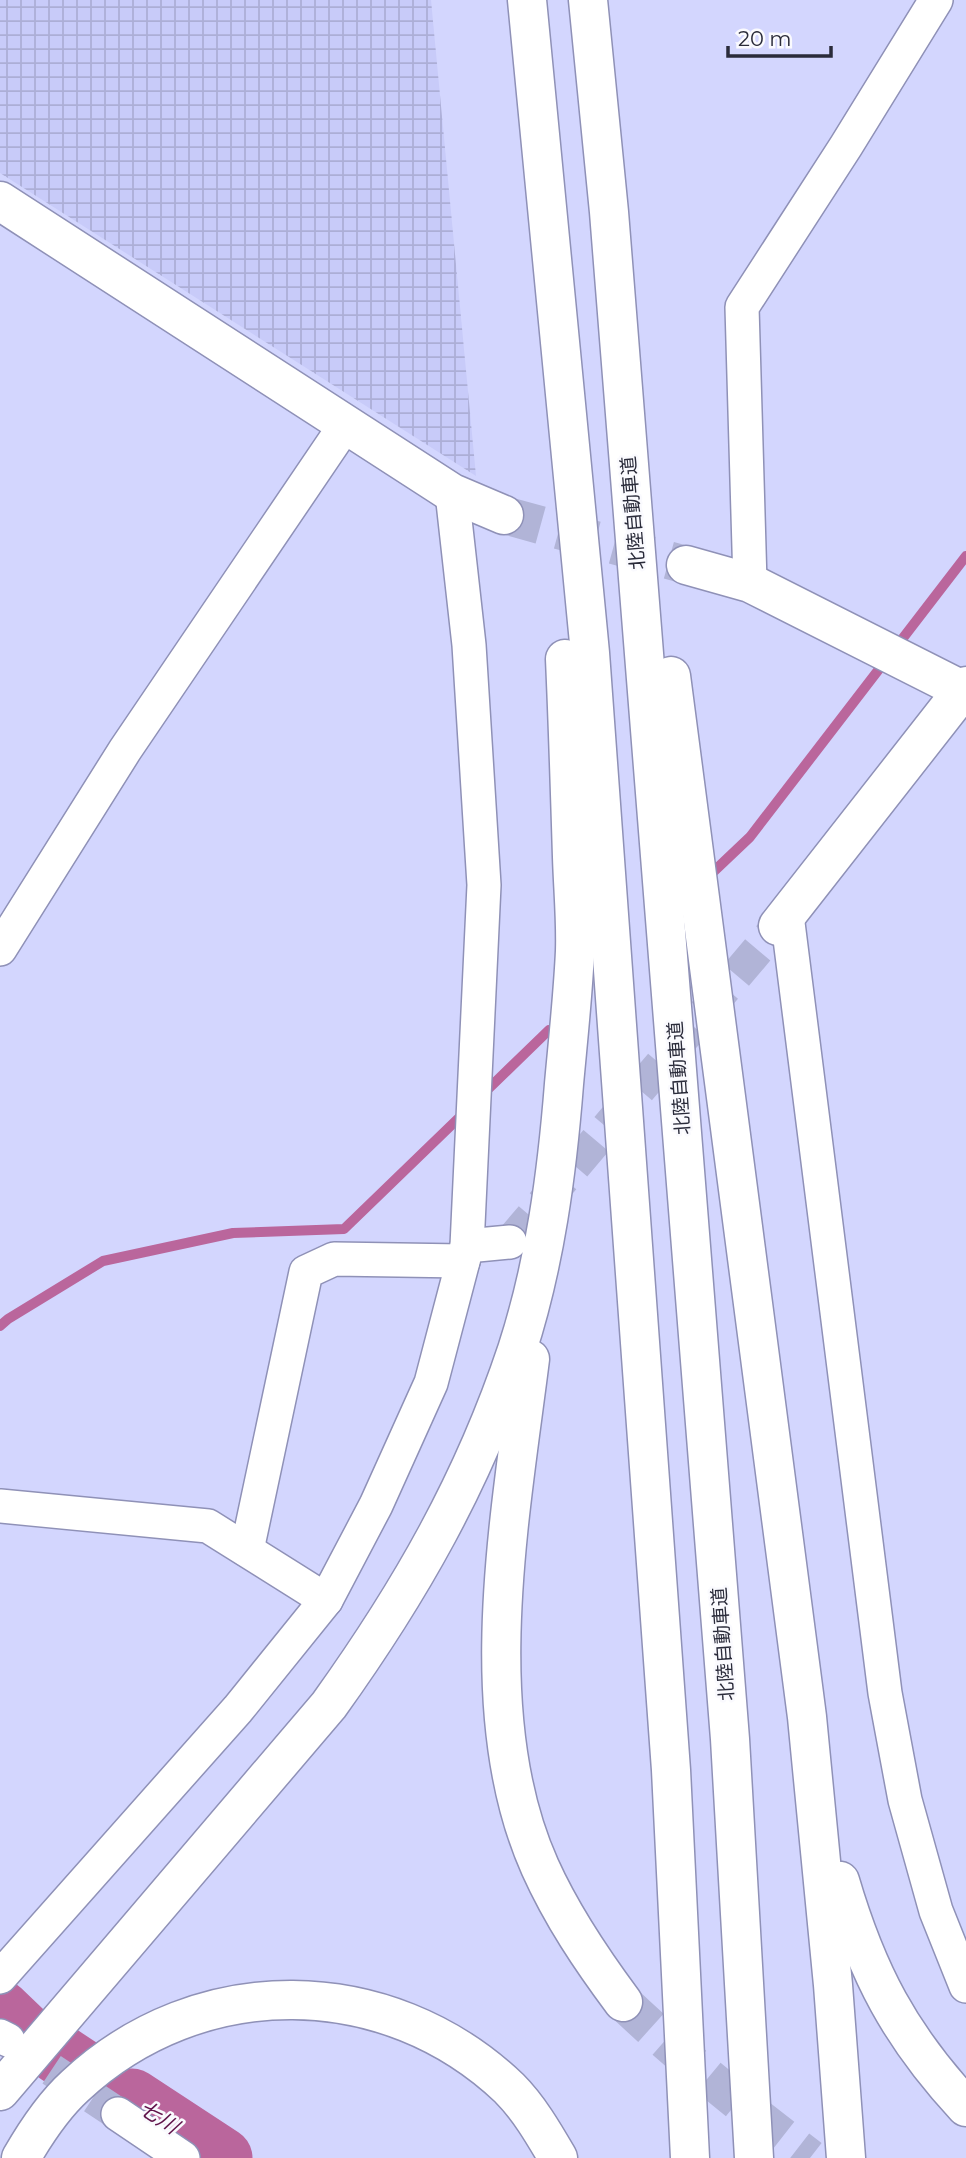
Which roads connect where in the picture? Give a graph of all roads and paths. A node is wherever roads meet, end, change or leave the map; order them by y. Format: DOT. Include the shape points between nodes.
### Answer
graph roads {
  1 [pos="527,0"];
  2 [pos="588,0"];
  3 [pos="936,0"];
  4 [pos="541,141"];
  5 [pos="0,201"];
  6 [pos="609,212"];
  7 [pos="346,424"];
  8 [pos="452,493"];
  9 [pos="504,515"];
  10 [pos="686,565"];
  11 [pos="750,583"];
  12 [pos="965,689"];
  13 [pos="783,920"];
  14 [pos="0,948"];
  15 [pos="548,1220"];
  16 [pos="510,1242"];
  17 [pos="465,1253"];
  18 [pos="0,1506"];
  19 [pos="247,1550"];
  20 [pos="326,1600"];
  21 [pos="807,1717"];
  22 [pos="0,1977"];
  23 [pos="966,1986"];
  24 [pos="624,2002"];
  25 [pos="0,2091"];
  26 [pos="966,2107"];
  27 [pos="118,2114"];
  28 [pos="21,2158"];
  29 [pos="183,2158"];
  30 [pos="558,2158"];
  31 [pos="690,2158"];
  32 [pos="754,2158"];
  33 [pos="846,2158"];
  1 -- 4 [label="main road"];
  2 -- 6 [label="main road, 北陸自動車道"];
  3 -- 11 [label="street" via="742,307"];
  4 -- 15 [label="main road" via="575,950"];
  4 -- 31 [label="main road" via="592,680 670,1756"];
  5 -- 7 [label="main road"];
  6 -- 21 [label="main road"];
  6 -- 32 [label="main road, 北陸自動車道" via="730,1739"];
  7 -- 8 [label="main road"];
  7 -- 14 [label="street" via="125,750"];
  8 -- 9 [label="main road"];
  8 -- 17 [label="street" via="469,645 484,885"];
  10 -- 11 [label="main road"];
  11 -- 12 [label="main road"];
  12 -- 13 [label="main road"];
  13 -- 23 [label="street" via="884,1693 905,1800 936,1911"];
  15 -- 24 [label="main road" via="507,1548 502,1694 509,1757 539,1864 565,1917"];
  15 -- 25 [label="main road" via="518,1348 492,1419 448,1516 377,1638 329,1705"];
  16 -- 17 [label="street"];
  17 -- 19 [label="street" via="334,1259 306,1272"];
  17 -- 20 [label="street" via="431,1383 376,1505"];
  18 -- 19 [label="street" via="208,1526"];
  19 -- 20 [label="street"];
  20 -- 22 [label="street" via="238,1709"];
  21 -- 26 [label="main road" via="820,1798 855,1931 880,1991 911,2040"];
  21 -- 33 [label="main road"];
  27 -- 29 [label="street"];
  28 -- 30 [label="main road" via="38,2129 74,2087 117,2052 158,2029 201,2014 244,2003 293,1999 341,2003 388,2014 473,2057 511,2090"];
}
